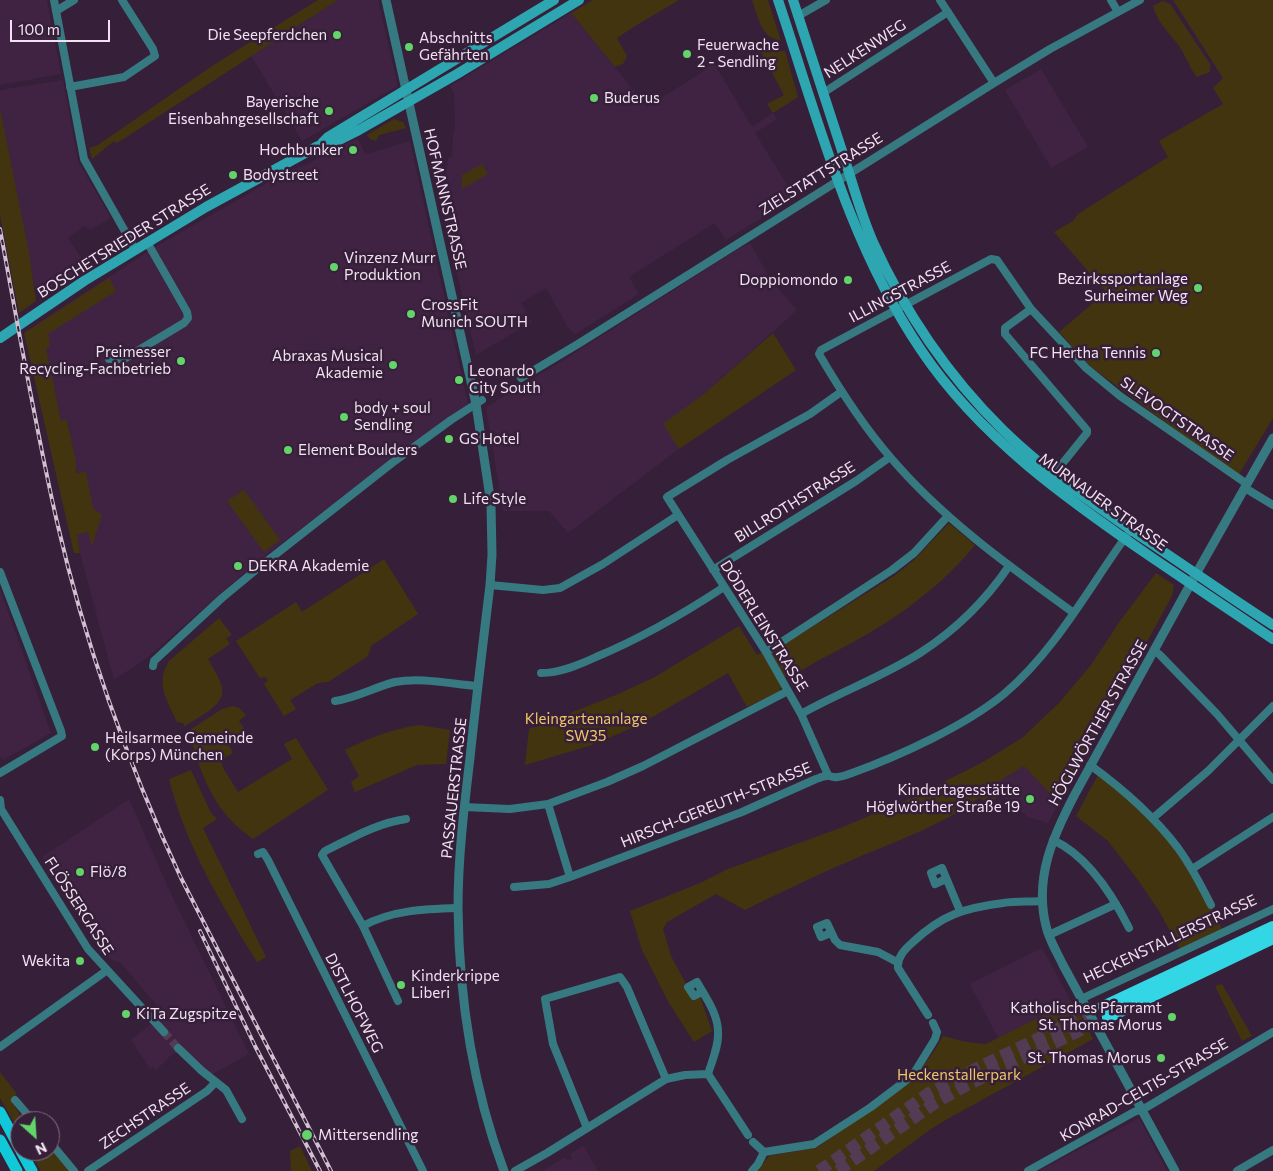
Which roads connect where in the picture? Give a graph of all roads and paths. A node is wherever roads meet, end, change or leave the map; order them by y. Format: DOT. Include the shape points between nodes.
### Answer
graph roads {
  1 [pos="54,0"];
  2 [pos="74,0"];
  3 [pos="122,0"];
  4 [pos="386,0"];
  5 [pos="554,0"];
  6 [pos="579,0"];
  7 [pos="778,0"];
  8 [pos="792,0"];
  9 [pos="826,0"];
  10 [pos="940,0"];
  11 [pos="1111,0"];
  12 [pos="1140,0"];
  13 [pos="56,11"];
  14 [pos="948,12"];
  15 [pos="1118,12"];
  16 [pos="798,16"];
  17 [pos="806,40"];
  18 [pos="793,44"];
  19 [pos="994,82"];
  20 [pos="70,87"];
  21 [pos="406,90"];
  22 [pos="823,93"];
  23 [pos="408,102"];
  24 [pos="319,145"];
  25 [pos="852,172"];
  26 [pos="838,181"];
  27 [pos="147,242"];
  28 [pos="135,249"];
  29 [pos="997,260"];
  30 [pos="901,307"];
  31 [pos="1031,309"];
  32 [pos="0,338"];
  33 [pos="109,359"];
  34 [pos="521,378"];
  35 [pos="842,392"];
  36 [pos="479,402"];
  37 [pos="1273,438"];
  38 [pos="890,457"];
  39 [pos="1054,474"];
  40 [pos="1246,486"];
  41 [pos="1273,505"];
  42 [pos="678,515"];
  43 [pos="948,516"];
  44 [pos="1131,530"];
  45 [pos="1125,539"];
  46 [pos="1009,566"];
  47 [pos="713,570"];
  48 [pos="0,572"];
  49 [pos="1193,579"];
  50 [pos="490,585"];
  51 [pos="724,587"];
  52 [pos="1074,613"];
  53 [pos="1273,625"];
  54 [pos="1273,639"];
  55 [pos="1154,650"];
  56 [pos="766,652"];
  57 [pos="152,666"];
  58 [pos="541,673"];
  59 [pos="478,686"];
  60 [pos="788,691"];
  61 [pos="335,701"];
  62 [pos="1273,706"];
  63 [pos="801,714"];
  64 [pos="1240,740"];
  65 [pos="1090,765"];
  66 [pos="0,773"];
  67 [pos="828,775"];
  68 [pos="1273,780"];
  69 [pos="0,800"];
  70 [pos="548,804"];
  71 [pos="464,807"];
  72 [pos="0,809"];
  73 [pos="1273,817"];
  74 [pos="1153,818"];
  75 [pos="406,819"];
  76 [pos="1053,840"];
  77 [pos="258,854"];
  78 [pos="1192,869"];
  79 [pos="570,877"];
  80 [pos="946,879"];
  81 [pos="514,886"];
  82 [pos="1042,901"];
  83 [pos="1116,904"];
  84 [pos="1211,905"];
  85 [pos="458,908"];
  86 [pos="1273,909"];
  87 [pos="960,911"];
  88 [pos="363,926"];
  89 [pos="1273,927"];
  90 [pos="1129,928"];
  91 [pos="831,933"];
  92 [pos="1048,935"];
  93 [pos="1273,940"];
  94 [pos="897,962"];
  95 [pos="106,971"];
  96 [pos="702,992"];
  97 [pos="1081,999"];
  98 [pos="398,1001"];
  99 [pos="928,1015"];
  100 [pos="933,1023"];
  101 [pos="164,1032"];
  102 [pos="1273,1032"];
  103 [pos="0,1047"];
  104 [pos="178,1048"];
  105 [pos="708,1074"];
  106 [pos="666,1079"];
  107 [pos="216,1082"];
  108 [pos="15,1100"];
  109 [pos="1141,1109"];
  110 [pos="24,1111"];
  111 [pos="0,1112"];
  112 [pos="242,1119"];
  113 [pos="587,1128"];
  114 [pos="10,1130"];
  115 [pos="0,1140"];
  116 [pos="1273,1150"];
  117 [pos="764,1152"];
  118 [pos="60,1154"];
  119 [pos="17,1171"];
  120 [pos="74,1171"];
  121 [pos="88,1171"];
  122 [pos="422,1171"];
  123 [pos="504,1171"];
  124 [pos="515,1171"];
  125 [pos="752,1171"];
  126 [pos="1028,1171"];
  127 [pos="1175,1171"];
  128 [pos="1237,1171"];
  1 -- 13 [label="street"];
  2 -- 13 [label="street"];
  3 -- 20 [label="street" via="153,49 154,56 124,77"];
  4 -- 21 [label="street, HOFMANNSTRASSE"];
  5 -- 21 [label="main road, BOSCHETSRIEDER STRASSE"];
  6 -- 23 [label="main road, BOSCHETSRIEDER STRASSE"];
  7 -- 18 [label="main road, MURNAUER STRASSE"];
  8 -- 16 [label="main road, MURNAUER STRASSE"];
  9 -- 16 [label="street"];
  10 -- 14 [label="street"];
  11 -- 15 [label="street"];
  12 -- 15 [label="street, ZIELSTATTSTRASSE"];
  13 -- 20 [label="street"];
  14 -- 19 [label="street"];
  14 -- 22 [label="street, NELKENWEG"];
  15 -- 19 [label="street, ZIELSTATTSTRASSE"];
  16 -- 17 [label="main road, MURNAUER STRASSE"];
  17 -- 18 [label="main road"];
  17 -- 22 [label="main road, MURNAUER STRASSE"];
  18 -- 26 [label="main road, MURNAUER STRASSE"];
  19 -- 25 [label="street, ZIELSTATTSTRASSE"];
  20 -- 28 [label="street" via="85,163"];
  21 -- 23 [label="street, HOFMANNSTRASSE"];
  21 -- 24 [label="main road, BOSCHETSRIEDER STRASSE"];
  22 -- 25 [label="main road, MURNAUER STRASSE" via="846,163"];
  23 -- 24 [label="main road, BOSCHETSRIEDER STRASSE" via="339,140"];
  23 -- 36 [label="street, HOFMANNSTRASSE"];
  24 -- 27 [label="main road, BOSCHETSRIEDER STRASSE"];
  25 -- 26 [label="street, ZIELSTATTSTRASSE"];
  25 -- 30 [label="main road, MURNAUER STRASSE" via="872,241"];
  26 -- 30 [label="main road, MURNAUER STRASSE" via="864,246"];
  26 -- 34 [label="street, ZIELSTATTSTRASSE"];
  27 -- 28 [label="main road, BOSCHETSRIEDER STRASSE"];
  27 -- 33 [label="street" via="188,318 124,359"];
  28 -- 32 [label="main road, BOSCHETSRIEDER STRASSE"];
  29 -- 30 [label="street, ILLINGSTRASSE" via="991,259"];
  29 -- 31 [label="street, SLEVOGTSTRASSE"];
  30 -- 35 [label="street, ILLINGSTRASSE" via="819,354"];
  30 -- 39 [label="main road, MURNAUER STRASSE" via="974,399 1003,430"];
  30 -- 45 [label="main road, MURNAUER STRASSE" via="921,350 990,431 1051,486"];
  31 -- 39 [label="street" via="1005,328 1005,334 1087,430"];
  31 -- 40 [label="street, SLEVOGTSTRASSE" via="1098,378"];
  35 -- 38 [label="street"];
  35 -- 42 [label="street, DÖDERLEINSTRASSE" via="667,497"];
  36 -- 50 [label="street, PASSAUERSTRASSE" via="491,504"];
  36 -- 57 [label="street" via="380,471 240,583"];
  37 -- 40 [label="street, HÖGLWÖRTHER STRASSE"];
  38 -- 43 [label="street"];
  38 -- 47 [label="street, BILLROTHSTRASSE"];
  39 -- 44 [label="main road, MURNAUER STRASSE"];
  40 -- 41 [label="street, SLEVOGTSTRASSE"];
  40 -- 49 [label="street, HÖGLWÖRTHER STRASSE"];
  42 -- 47 [label="street, DÖDERLEINSTRASSE"];
  42 -- 50 [label="street" via="560,588 543,590"];
  43 -- 46 [label="street"];
  43 -- 56 [label="street" via="914,553 892,570"];
  44 -- 45 [label="street, HIRSCH-GEREUTH-STRASSE"];
  44 -- 49 [label="main road, MURNAUER STRASSE"];
  45 -- 49 [label="main road, MURNAUER STRASSE"];
  45 -- 52 [label="street, HIRSCH-GEREUTH-STRASSE"];
  46 -- 52 [label="street"];
  46 -- 63 [label="street" via="975,607 920,653"];
  47 -- 51 [label="street, DÖDERLEINSTRASSE"];
  48 -- 66 [label="street" via="62,736"];
  49 -- 53 [label="main road, MURNAUER STRASSE"];
  49 -- 54 [label="main road, MURNAUER STRASSE"];
  49 -- 55 [label="street, HÖGLWÖRTHER STRASSE"];
  50 -- 59 [label="street, PASSAUERSTRASSE"];
  51 -- 56 [label="street, DÖDERLEINSTRASSE"];
  51 -- 58 [label="street" via="673,620 612,651 564,669"];
  52 -- 67 [label="street, HIRSCH-GEREUTH-STRASSE" via="1026,672 985,708 958,725 875,764 840,777"];
  55 -- 64 [label="street"];
  55 -- 65 [label="street, HÖGLWÖRTHER STRASSE"];
  56 -- 60 [label="street, DÖDERLEINSTRASSE"];
  59 -- 61 [label="street" via="395,682"];
  59 -- 71 [label="street, PASSAUERSTRASSE"];
  60 -- 63 [label="street, DÖDERLEINSTRASSE"];
  60 -- 70 [label="street" via="643,766"];
  62 -- 64 [label="street"];
  63 -- 67 [label="street, DÖDERLEINSTRASSE"];
  64 -- 68 [label="street"];
  64 -- 74 [label="street"];
  65 -- 74 [label="street" via="1136,800"];
  65 -- 76 [label="street, HÖGLWÖRTHER STRASSE"];
  67 -- 79 [label="street, HIRSCH-GEREUTH-STRASSE" via="742,812"];
  69 -- 72 [label="street, FLÖSSERGASSE"];
  70 -- 71 [label="street" via="510,809"];
  70 -- 79 [label="street"];
  71 -- 85 [label="street, PASSAUERSTRASSE"];
  72 -- 95 [label="street, FLÖSSERGASSE" via="88,949"];
  73 -- 78 [label="street"];
  74 -- 78 [label="street"];
  75 -- 88 [label="street" via="361,834 322,855"];
  76 -- 82 [label="street, HÖGLWÖRTHER STRASSE" via="1044,873"];
  76 -- 83 [label="street" via="1078,857"];
  77 -- 122 [label="street, DISTLHOFWEG" via="263,852 268,860"];
  78 -- 84 [label="street"];
  79 -- 81 [label="street, HIRSCH-GEREUTH-STRASSE" via="549,884"];
  80 -- 87 [label="street"];
  82 -- 87 [label="street" via="1003,903"];
  82 -- 92 [label="street, HÖGLWÖRTHER STRASSE"];
  83 -- 90 [label="street"];
  83 -- 92 [label="street"];
  85 -- 88 [label="street" via="393,914"];
  85 -- 123 [label="street, PASSAUERSTRASSE" via="461,976 472,1052 483,1107"];
  86 -- 97 [label="street, HECKENSTALLERSTRASSE"];
  87 -- 94 [label="street" via="938,921 906,949"];
  88 -- 98 [label="street"];
  89 -- 93 [label="highway" via="1106,1012"];
  91 -- 94 [label="street" via="840,945 878,952"];
  92 -- 97 [label="street, HÖGLWÖRTHER STRASSE"];
  94 -- 99 [label="street"];
  95 -- 101 [label="street, FLÖSSERGASSE"];
  95 -- 103 [label="street"];
  96 -- 105 [label="street" via="711,1005 718,1033"];
  97 -- 109 [label="street, HÖGLWÖRTHER STRASSE"];
  100 -- 117 [label="street" via="936,1039 914,1073 904,1082 814,1144"];
  102 -- 109 [label="street, KONRAD-CELTIS-STRASSE"];
  104 -- 107 [label="street"];
  105 -- 106 [label="street"];
  105 -- 117 [label="street" via="751,1139"];
  106 -- 113 [label="street"];
  106 -- 113 [label="street" via="620,977 545,999 554,1044"];
  107 -- 112 [label="street" via="228,1092"];
  107 -- 121 [label="street, ZECHSTRASSE"];
  108 -- 110 [label="street"];
  109 -- 126 [label="street, KONRAD-CELTIS-STRASSE"];
  109 -- 127 [label="street, HÖGLWÖRTHER STRASSE"];
  111 -- 114 [label="main road"];
  113 -- 124 [label="street"];
  115 -- 119 [label="main road"];
  116 -- 128 [label="street"];
  117 -- 125 [label="street"];
  118 -- 120 [label="street"];
}
